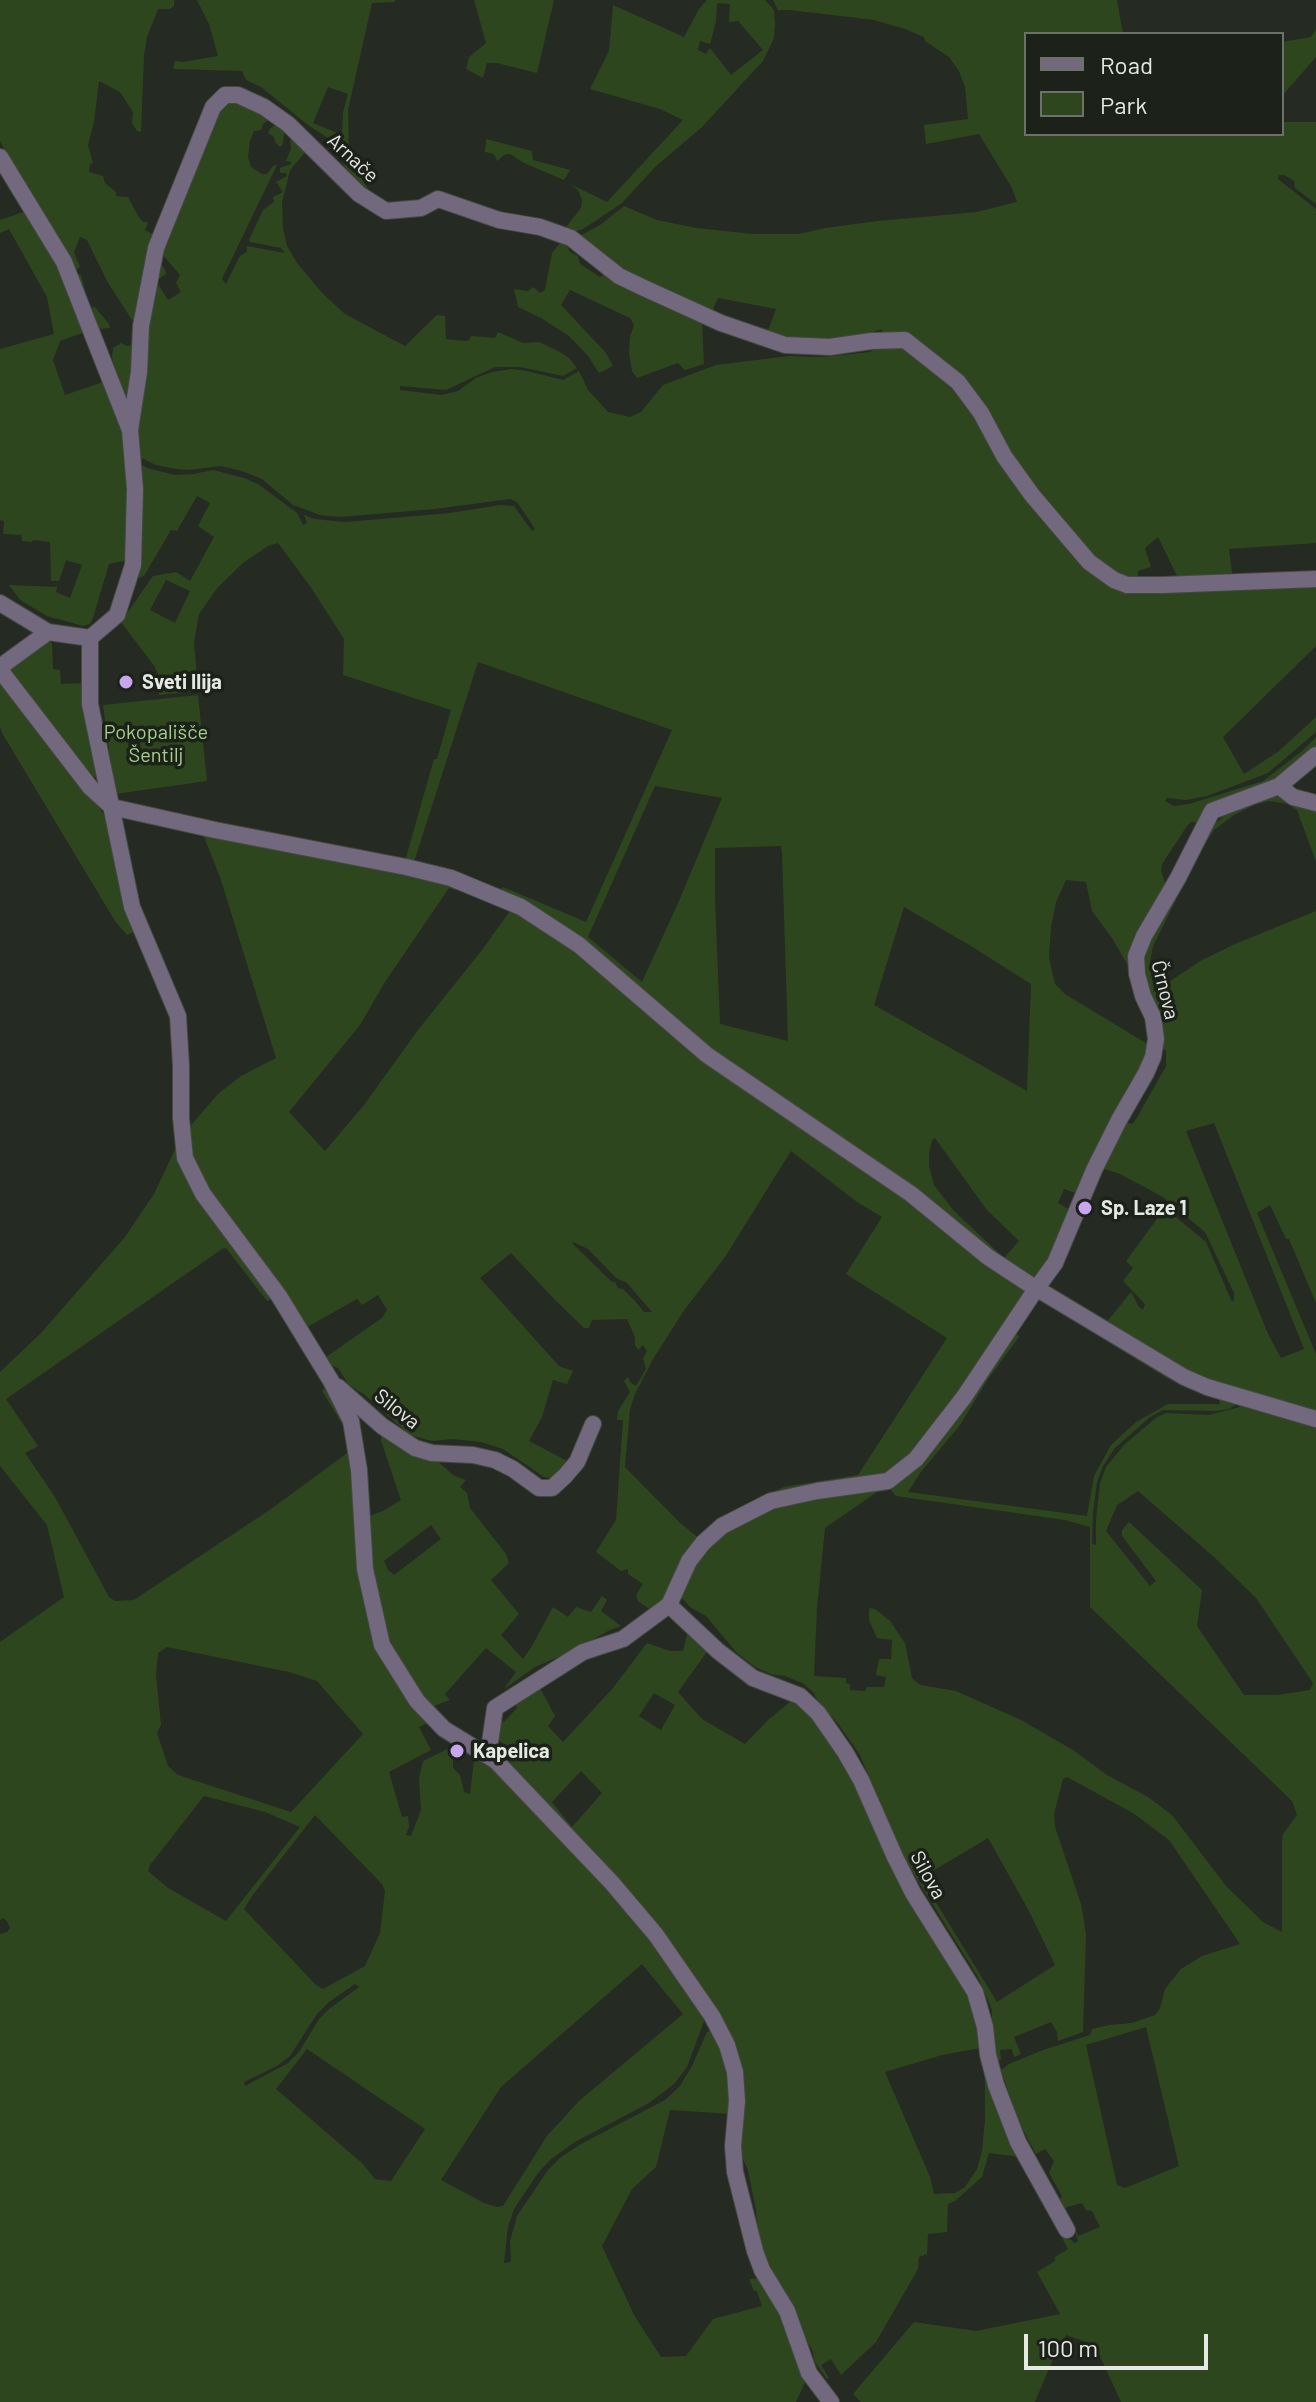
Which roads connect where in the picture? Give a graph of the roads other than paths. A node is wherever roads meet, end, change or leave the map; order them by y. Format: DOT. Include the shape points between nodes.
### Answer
graph roads {
  1 [pos="0,157"];
  2 [pos="130,430"];
  3 [pos="1316,579"];
  4 [pos="0,603"];
  5 [pos="48,632"];
  6 [pos="90,638"];
  7 [pos="0,668"];
  8 [pos="1316,755"];
  9 [pos="1279,786"];
  10 [pos="1316,803"];
  11 [pos="112,807"];
  12 [pos="1036,1289"];
  13 [pos="331,1381"];
  14 [pos="1316,1419"];
  15 [pos="593,1424"];
  16 [pos="669,1605"];
  17 [pos="488,1756"];
  18 [pos="1067,2230"];
  19 [pos="831,2402"];
  1 -- 2 [label="street" via="64,262"];
  2 -- 3 [label="street, Arnače" via="156,248 213,107 225,95 238,95 288,124 359,194 386,211 421,208 438,199 499,220 540,227 571,238 619,276 721,323 785,345 905,340 958,382 1032,495 1089,562 1114,580 1163,585"];
  2 -- 6 [label="street" via="133,565 117,615"];
  4 -- 5 [label="street"];
  5 -- 6 [label="street"];
  5 -- 7 [label="street"];
  6 -- 11 [label="street" via="90,704"];
  7 -- 11 [label="street" via="90,787"];
  8 -- 9 [label="street, Črnova"];
  9 -- 10 [label="street" via="1293,797"];
  9 -- 12 [label="street, Črnova" via="1212,811 1144,936 1136,956 1137,974 1153,1017 1153,1057 1094,1170 1055,1263"];
  11 -- 12 [label="street" via="436,874 521,907 579,945 707,1055 911,1194"];
  11 -- 13 [label="street" via="132,907 178,1016 185,1158 203,1194 279,1296"];
  12 -- 14 [label="street" via="1184,1377"];
  12 -- 16 [label="street" via="916,1459 888,1481 771,1501 722,1526 689,1561"];
  13 -- 15 [label="street, Silova" via="415,1448 495,1460 539,1488 552,1488 577,1462"];
  13 -- 17 [label="street" via="351,1421 365,1569 382,1645 435,1720"];
  16 -- 17 [label="street" via="623,1639 583,1652 495,1708"];
  16 -- 18 [label="street, Silova" via="753,1678 800,1696 845,1752 913,1893 975,1992 996,2085 1018,2142"];
  17 -- 19 [label="street" via="621,1893 712,2016 735,2072 735,2172 755,2251 787,2311 809,2373"];
}
